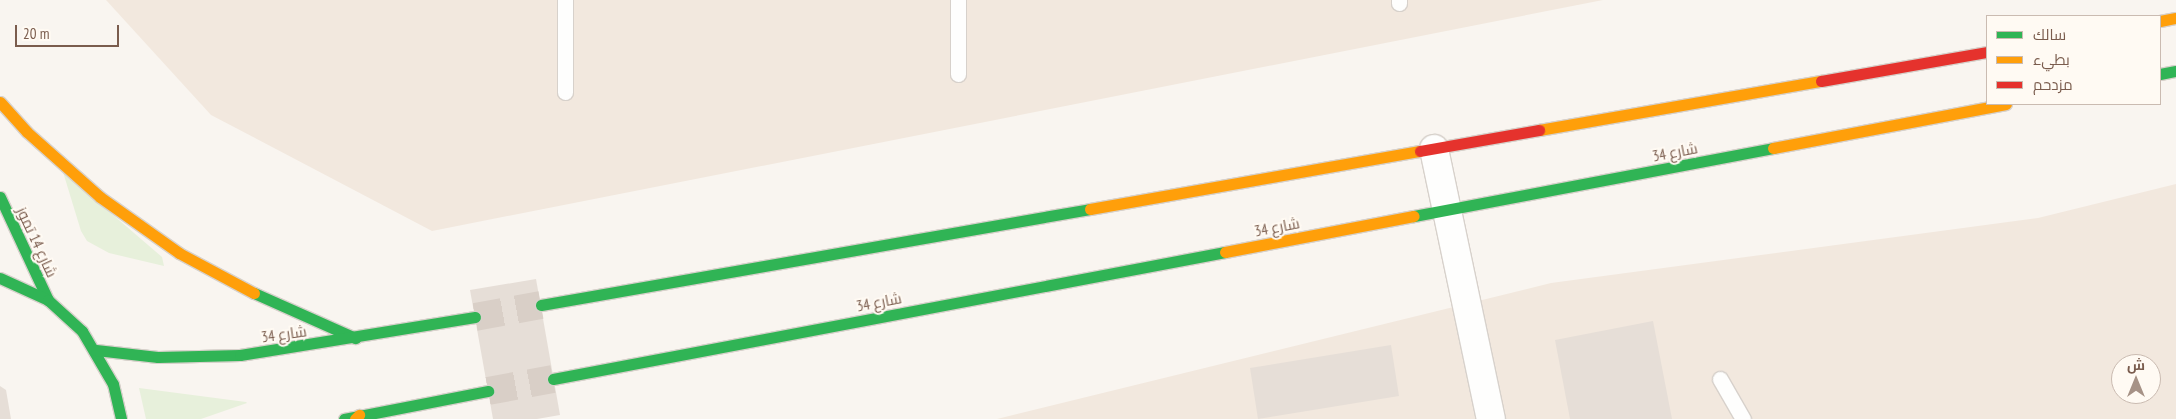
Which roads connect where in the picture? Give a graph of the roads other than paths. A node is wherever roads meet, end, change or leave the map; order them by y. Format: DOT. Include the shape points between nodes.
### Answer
graph roads {
  1 [pos="564,0"];
  2 [pos="958,0"];
  3 [pos="2176,18"];
  4 [pos="2161,21"];
  5 [pos="1986,52"];
  6 [pos="2176,71"];
  7 [pos="958,74"];
  8 [pos="2161,74"];
  9 [pos="565,92"];
  10 [pos="0,102"];
  11 [pos="2001,105"];
  12 [pos="1434,149"];
  13 [pos="0,197"];
  14 [pos="1447,211"];
  15 [pos="0,278"];
  16 [pos="48,300"];
  17 [pos="541,305"];
  18 [pos="474,317"];
  19 [pos="355,338"];
  20 [pos="96,350"];
  21 [pos="554,378"];
  22 [pos="1720,379"];
  23 [pos="488,391"];
  24 [pos="357,417"];
  25 [pos="121,419"];
  26 [pos="344,419"];
  27 [pos="1491,419"];
  28 [pos="1743,419"];
  1 -- 9 [label="lane"];
  2 -- 7 [label="lane"];
  3 -- 4 [label="main road"];
  5 -- 12 [label="main road"];
  6 -- 8 [label="main road"];
  10 -- 19 [label="main road" via="27,132 100,197 179,253 265,300"];
  11 -- 14 [label="main road, شارع 34"];
  12 -- 14 [label="street"];
  12 -- 17 [label="main road"];
  13 -- 16 [label="main road, شارع 14 تموز"];
  14 -- 21 [label="main road, شارع 34"];
  14 -- 27 [label="street"];
  15 -- 16 [label="main road" via="15,282"];
  16 -- 20 [label="main road" via="66,314"];
  18 -- 19 [label="main road, شارع 34"];
  19 -- 20 [label="main road, شارع 34" via="240,356 158,357"];
  20 -- 25 [label="main road" via="113,384"];
  22 -- 28 [label="lane"];
  23 -- 24 [label="main road"];
  24 -- 26 [label="main road"];
}
